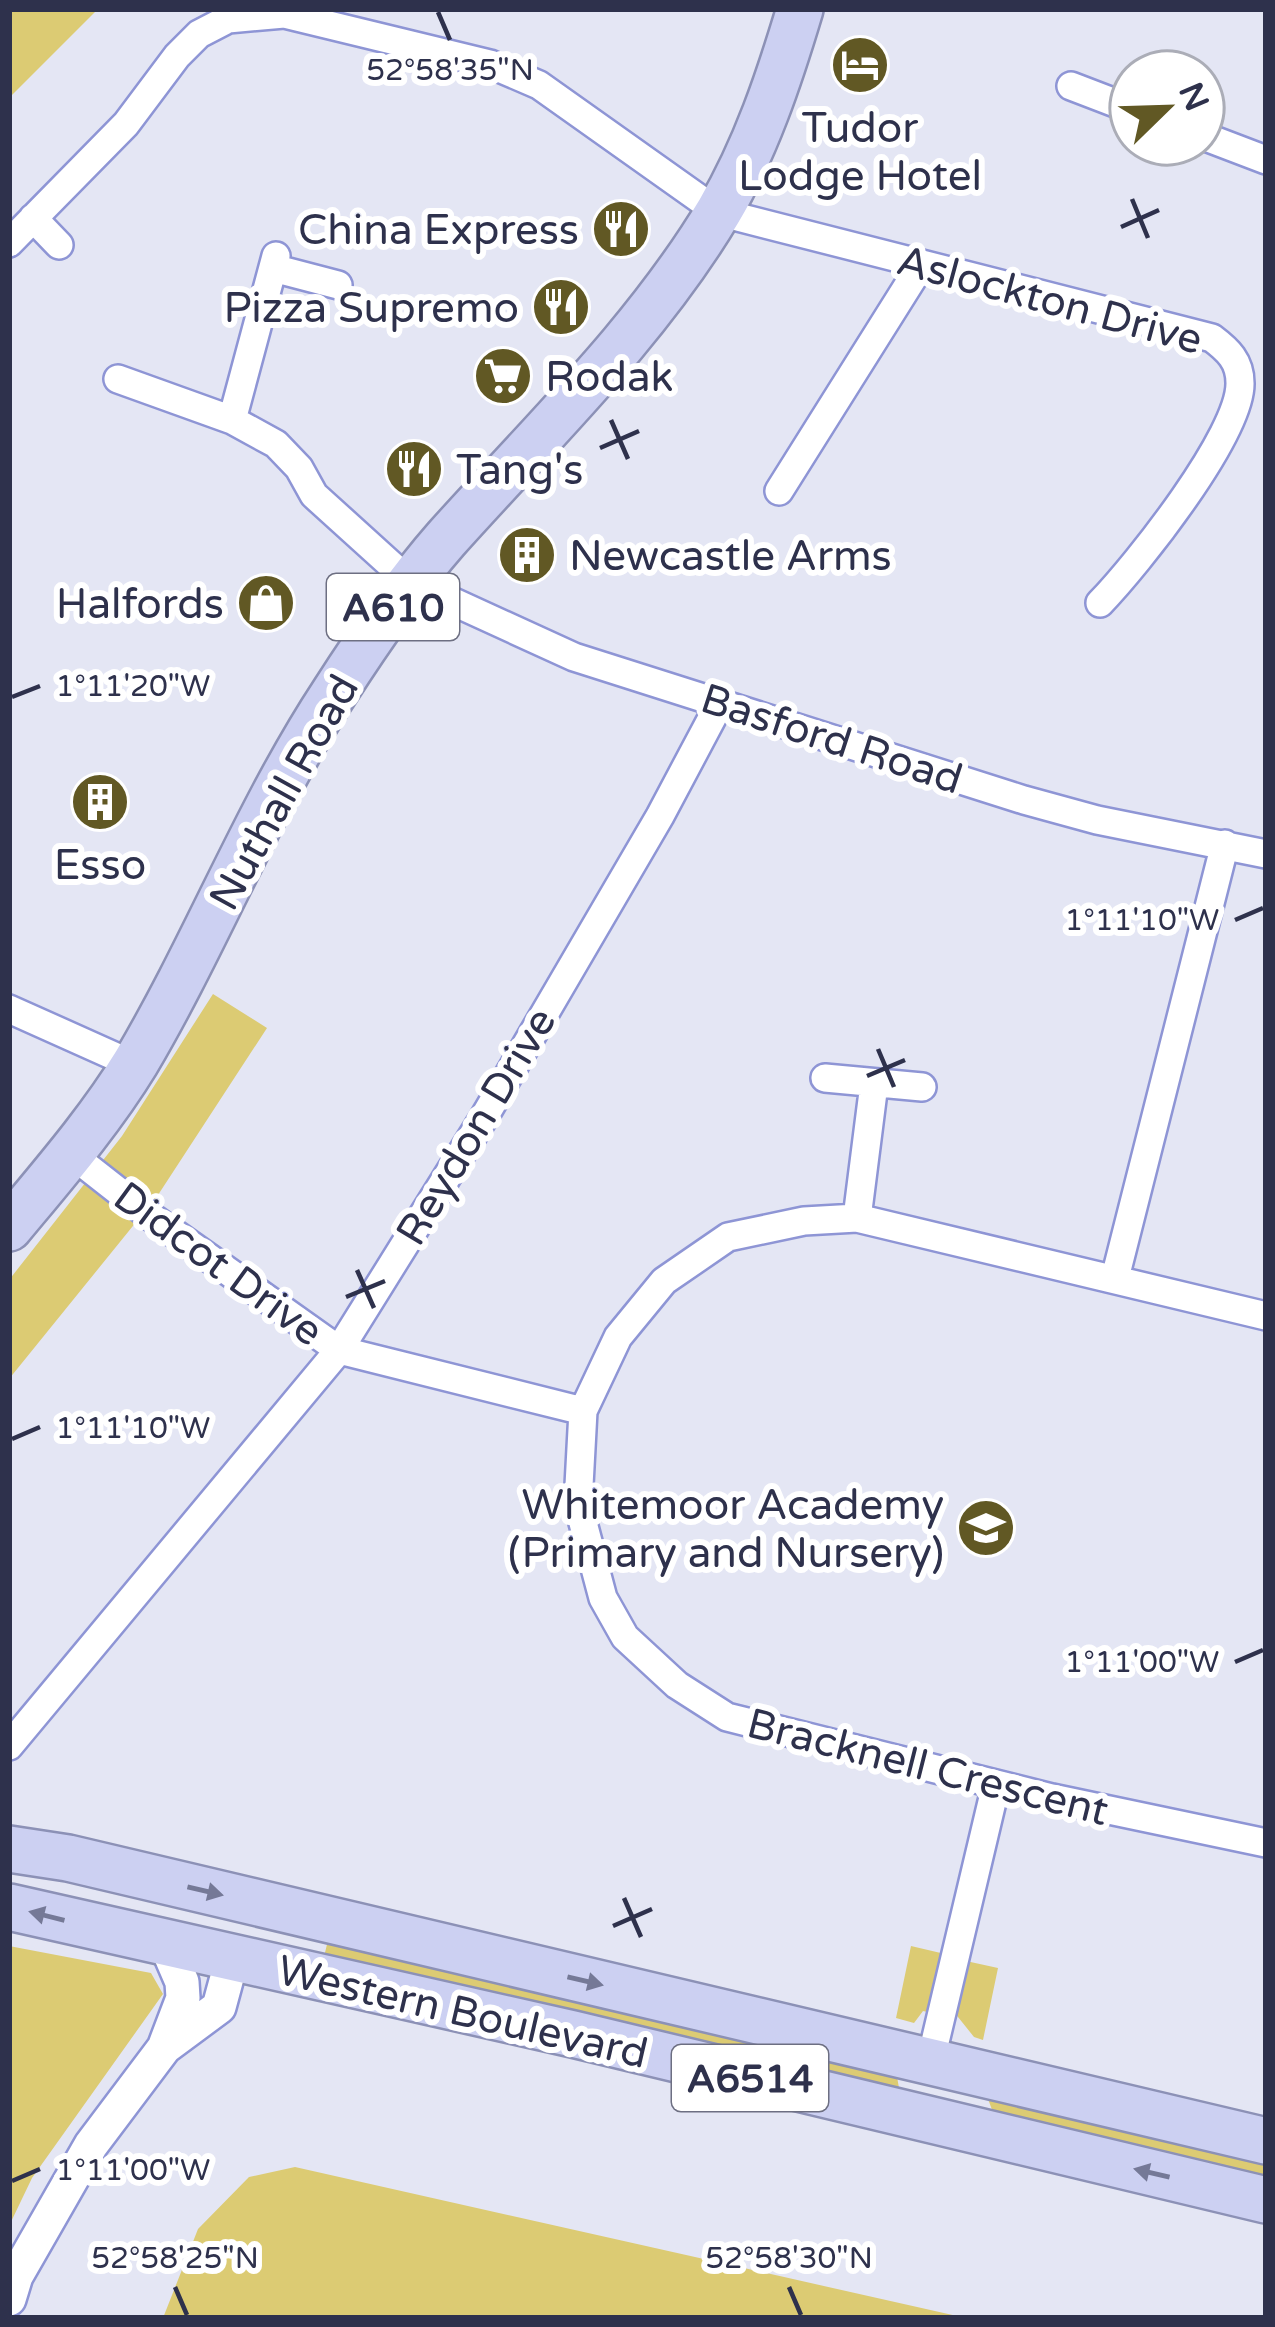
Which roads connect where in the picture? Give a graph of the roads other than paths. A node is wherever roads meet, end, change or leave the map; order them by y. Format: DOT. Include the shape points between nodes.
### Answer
graph roads {
  1 [pos="800,9"];
  2 [pos="1071,86"];
  3 [pos="1107,100"];
  4 [pos="1227,145"];
  5 [pos="1266,160"];
  6 [pos="718,212"];
  7 [pos="33,218"];
  8 [pos="9,243"];
  9 [pos="59,244"];
  10 [pos="921,265"];
  11 [pos="338,285"];
  12 [pos="118,379"];
  13 [pos="232,420"];
  14 [pos="779,491"];
  15 [pos="410,583"];
  16 [pos="1100,603"];
  17 [pos="719,703"];
  18 [pos="1225,844"];
  19 [pos="1266,854"];
  20 [pos="9,1009"];
  21 [pos="134,1065"];
  22 [pos="825,1078"];
  23 [pos="874,1084"];
  24 [pos="922,1087"];
  25 [pos="70,1154"];
  26 [pos="857,1218"];
  27 [pos="9,1228"];
  28 [pos="1115,1278"];
  29 [pos="1266,1316"];
  30 [pos="339,1350"];
  31 [pos="584,1411"];
  32 [pos="9,1746"];
  33 [pos="996,1785"];
  34 [pos="1266,1843"];
  35 [pos="9,1849"];
  36 [pos="9,1863"];
  37 [pos="9,1907"];
  38 [pos="166,1945"];
  39 [pos="232,1959"];
  40 [pos="164,2048"];
  41 [pos="930,2063"];
  42 [pos="913,2118"];
  43 [pos="1266,2141"];
  44 [pos="1266,2200"];
  45 [pos="9,2299"];
  1 -- 6 [label="highway, Nuthall Road / A610" via="752,149"];
  2 -- 3 [label="street"];
  4 -- 5 [label="street"];
  6 -- 7 [label="street" via="523,78 390,38 254,14 199,34 127,124"];
  6 -- 10 [label="street, Aslockton Drive"];
  6 -- 15 [label="highway, Nuthall Road / A610" via="633,330"];
  7 -- 8 [label="street"];
  7 -- 9 [label="street"];
  10 -- 14 [label="street"];
  10 -- 16 [label="street, Aslockton Drive" via="1212,338 1233,354 1241,380 1236,414 1137,565"];
  11 -- 13 [label="street" via="275,262"];
  12 -- 13 [label="street, Basford Road"];
  13 -- 15 [label="street, Basford Road" via="276,444 314,495"];
  15 -- 17 [label="street, Basford Road" via="574,656"];
  15 -- 21 [label="highway, Nuthall Road / A610" via="320,715"];
  17 -- 18 [label="street, Basford Road" via="1024,800"];
  17 -- 30 [label="street, Reydon Drive" via="483,1119"];
  18 -- 19 [label="street, Basford Road"];
  18 -- 28 [label="street"];
  20 -- 21 [label="street"];
  21 -- 25 [label="highway, Nuthall Road / A610"];
  22 -- 23 [label="street"];
  23 -- 24 [label="street"];
  23 -- 26 [label="street"];
  25 -- 27 [label="highway, Nuthall Road / A610"];
  25 -- 30 [label="street, Didcot Drive"];
  26 -- 28 [label="street, Bracknell Crescent"];
  26 -- 31 [label="street, Bracknell Crescent" via="728,1237 664,1281 618,1337"];
  28 -- 29 [label="street, Bracknell Crescent"];
  30 -- 31 [label="street, Didcot Drive"];
  30 -- 32 [label="street, Reydon Drive"];
  31 -- 33 [label="street, Bracknell Crescent" via="578,1504 603,1598 625,1637 659,1669 727,1717"];
  33 -- 34 [label="street, Bracknell Crescent"];
  33 -- 41 [label="street"];
  35 -- 41 [label="highway, Western Boulevard / A6514, one-way"];
  36 -- 39 [label="highway" via="183,1919 216,1934"];
  38 -- 37 [label="highway, Western Boulevard / A6514, one-way"];
  38 -- 39 [label="highway, Western Boulevard / A6514"];
  38 -- 40 [label="street" via="183,1998"];
  39 -- 40 [label="street" via="219,2007"];
  39 -- 42 [label="highway, Western Boulevard / A6514"];
  40 -- 45 [label="street" via="91,2145"];
  41 -- 42 [label="highway"];
  41 -- 43 [label="highway, Western Boulevard / A6514"];
  44 -- 42 [label="highway, Western Boulevard / A6514, one-way"];
}
